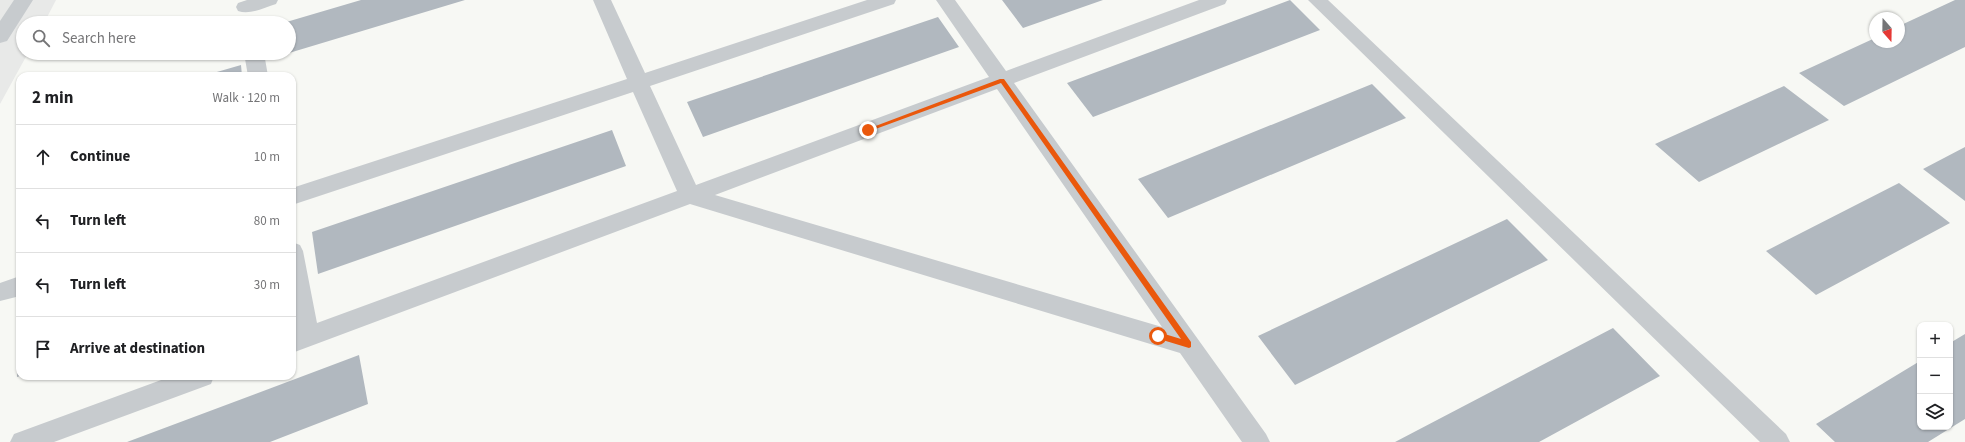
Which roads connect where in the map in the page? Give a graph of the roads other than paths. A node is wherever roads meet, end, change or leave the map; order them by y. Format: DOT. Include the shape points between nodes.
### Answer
graph roads {
  1 [pos="24,0"];
  2 [pos="270,0"];
  3 [pos="602,0"];
  4 [pos="888,0"];
  5 [pos="944,0"];
  6 [pos="1218,0"];
  7 [pos="1317,0"];
  8 [pos="0,5"];
  9 [pos="246,10"];
  10 [pos="0,36"];
  11 [pos="255,60"];
  12 [pos="257,72"];
  13 [pos="1002,80"];
  14 [pos="639,82"];
  15 [pos="296,195"];
  16 [pos="690,196"];
  17 [pos="296,296"];
  18 [pos="300,340"];
  19 [pos="1189,344"];
  20 [pos="191,380"];
  21 [pos="23,442"];
  22 [pos="1257,442"];
  23 [pos="1777,442"];
  1 -- 8 [label="street"];
  1 -- 10 [label="street"];
  2 -- 9 [label="street"];
  3 -- 14 [label="street"];
  4 -- 14 [label="street"];
  5 -- 13 [label="street"];
  6 -- 13 [label="street"];
  7 -- 23 [label="street"];
  11 -- 12 [label="street"];
  13 -- 16 [label="street"];
  13 -- 19 [label="street"];
  14 -- 15 [label="street"];
  14 -- 16 [label="street"];
  16 -- 18 [label="street"];
  16 -- 19 [label="street"];
  17 -- 18 [label="street"];
  19 -- 22 [label="street"];
  20 -- 21 [label="street"];
}
